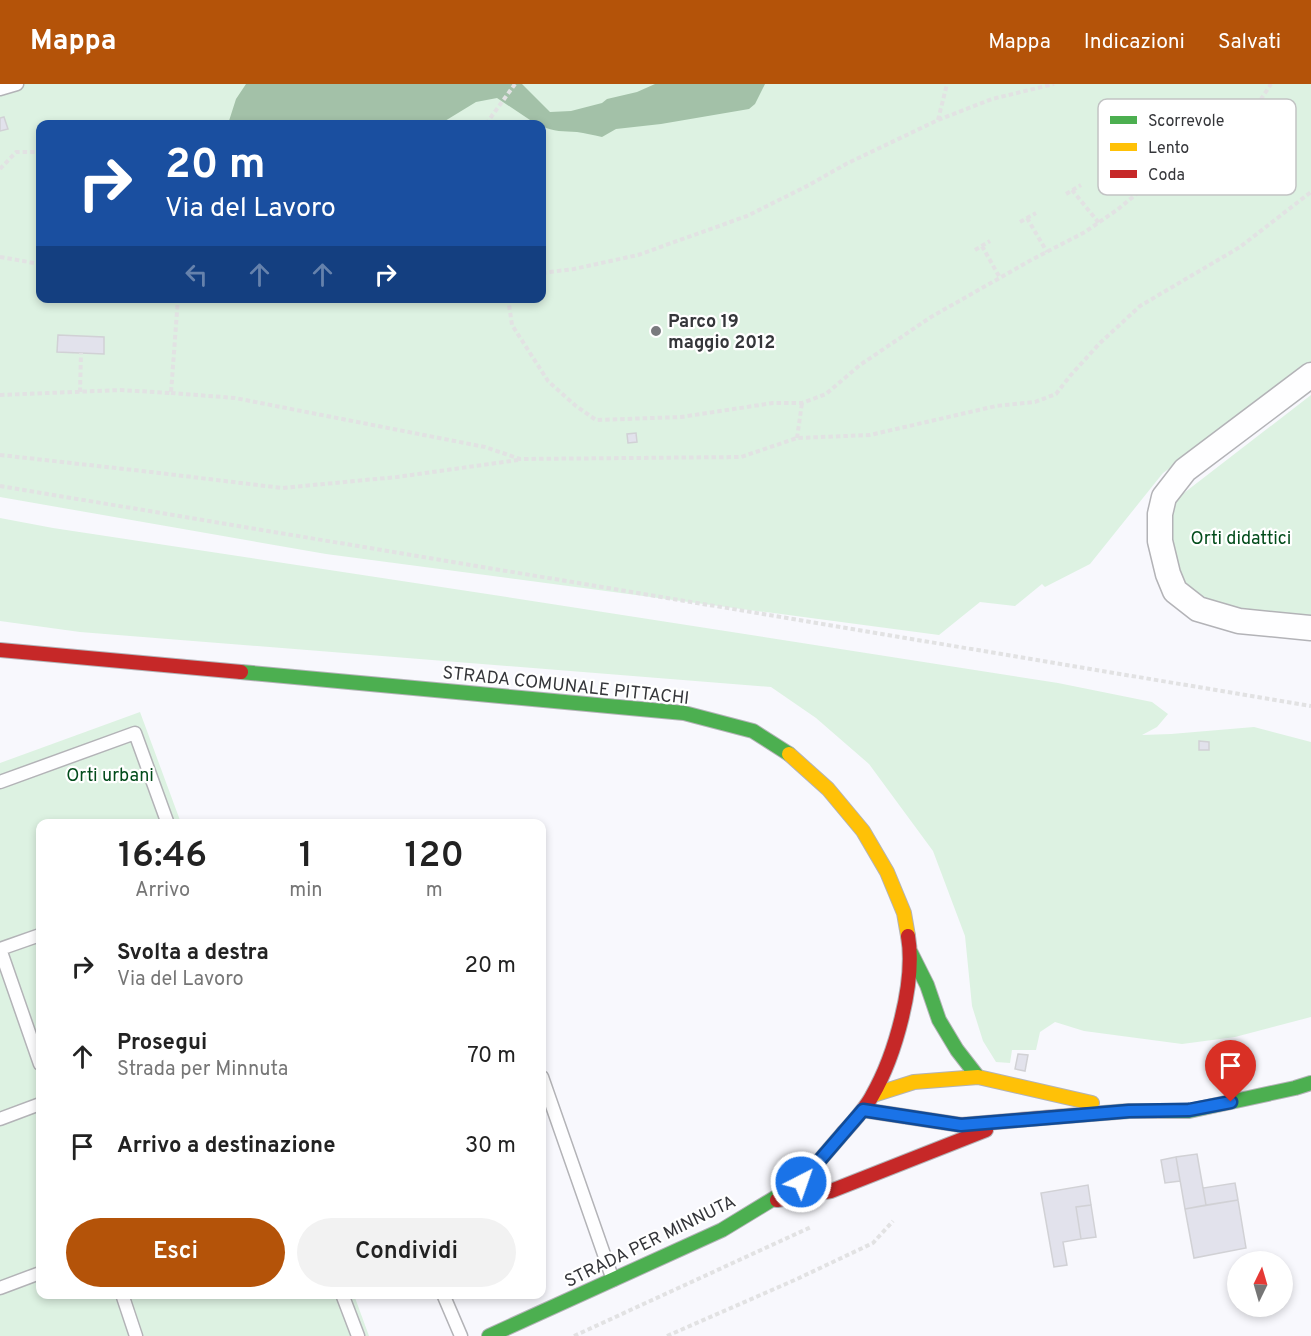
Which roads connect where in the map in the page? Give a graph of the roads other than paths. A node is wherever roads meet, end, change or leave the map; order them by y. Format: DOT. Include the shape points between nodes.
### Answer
graph roads {
  1 [pos="17,84"];
  2 [pos="0,89"];
  3 [pos="1311,375"];
  4 [pos="1311,628"];
  5 [pos="0,650"];
  6 [pos="0,782"];
  7 [pos="166,819"];
  8 [pos="36,936"];
  9 [pos="0,949"];
  10 [pos="911,952"];
  11 [pos="36,1052"];
  12 [pos="978,1077"];
  13 [pos="1311,1083"];
  14 [pos="546,1088"];
  15 [pos="873,1095"];
  16 [pos="36,1106"];
  17 [pos="863,1110"];
  18 [pos="1129,1111"];
  19 [pos="0,1119"];
  20 [pos="1013,1120"];
  21 [pos="770,1201"];
  22 [pos="36,1274"];
  23 [pos="613,1280"];
  24 [pos="0,1287"];
  25 [pos="124,1299"];
  26 [pos="344,1299"];
  27 [pos="445,1299"];
  28 [pos="136,1336"];
  29 [pos="358,1336"];
  30 [pos="461,1336"];
  31 [pos="489,1336"];
  1 -- 2 [label="lane"];
  3 -- 4 [label="street" via="1185,470 1164,497 1160,514 1160,541 1168,574 1175,591 1198,609 1239,621"];
  5 -- 10 [label="street, STRADA COMUNALE PITTACHI" via="684,713 753,731 789,754 828,789 863,831 887,872 904,913"];
  6 -- 7 [label="lane" via="135,734"];
  8 -- 9 [label="lane"];
  9 -- 11 [label="lane"];
  10 -- 12 [label="street" via="939,1020"];
  10 -- 15 [label="street, STRADA COMUNALE PITTACHI" via="900,1026"];
  12 -- 15 [label="street" via="914,1082"];
  12 -- 18 [label="street"];
  13 -- 18 [label="street" via="1189,1110"];
  14 -- 23 [label="lane"];
  15 -- 17 [label="street, STRADA COMUNALE PITTACHI"];
  16 -- 19 [label="lane"];
  17 -- 20 [label="street" via="961,1125"];
  17 -- 21 [label="street, STRADA PER MINNUTA" via="801,1182"];
  18 -- 20 [label="street"];
  20 -- 21 [label="street" via="831,1191"];
  21 -- 23 [label="street, STRADA PER MINNUTA" via="722,1230"];
  22 -- 24 [label="lane"];
  23 -- 31 [label="street, STRADA PER MINNUTA"];
  25 -- 28 [label="lane"];
  26 -- 29 [label="lane"];
  27 -- 30 [label="lane"];
}
